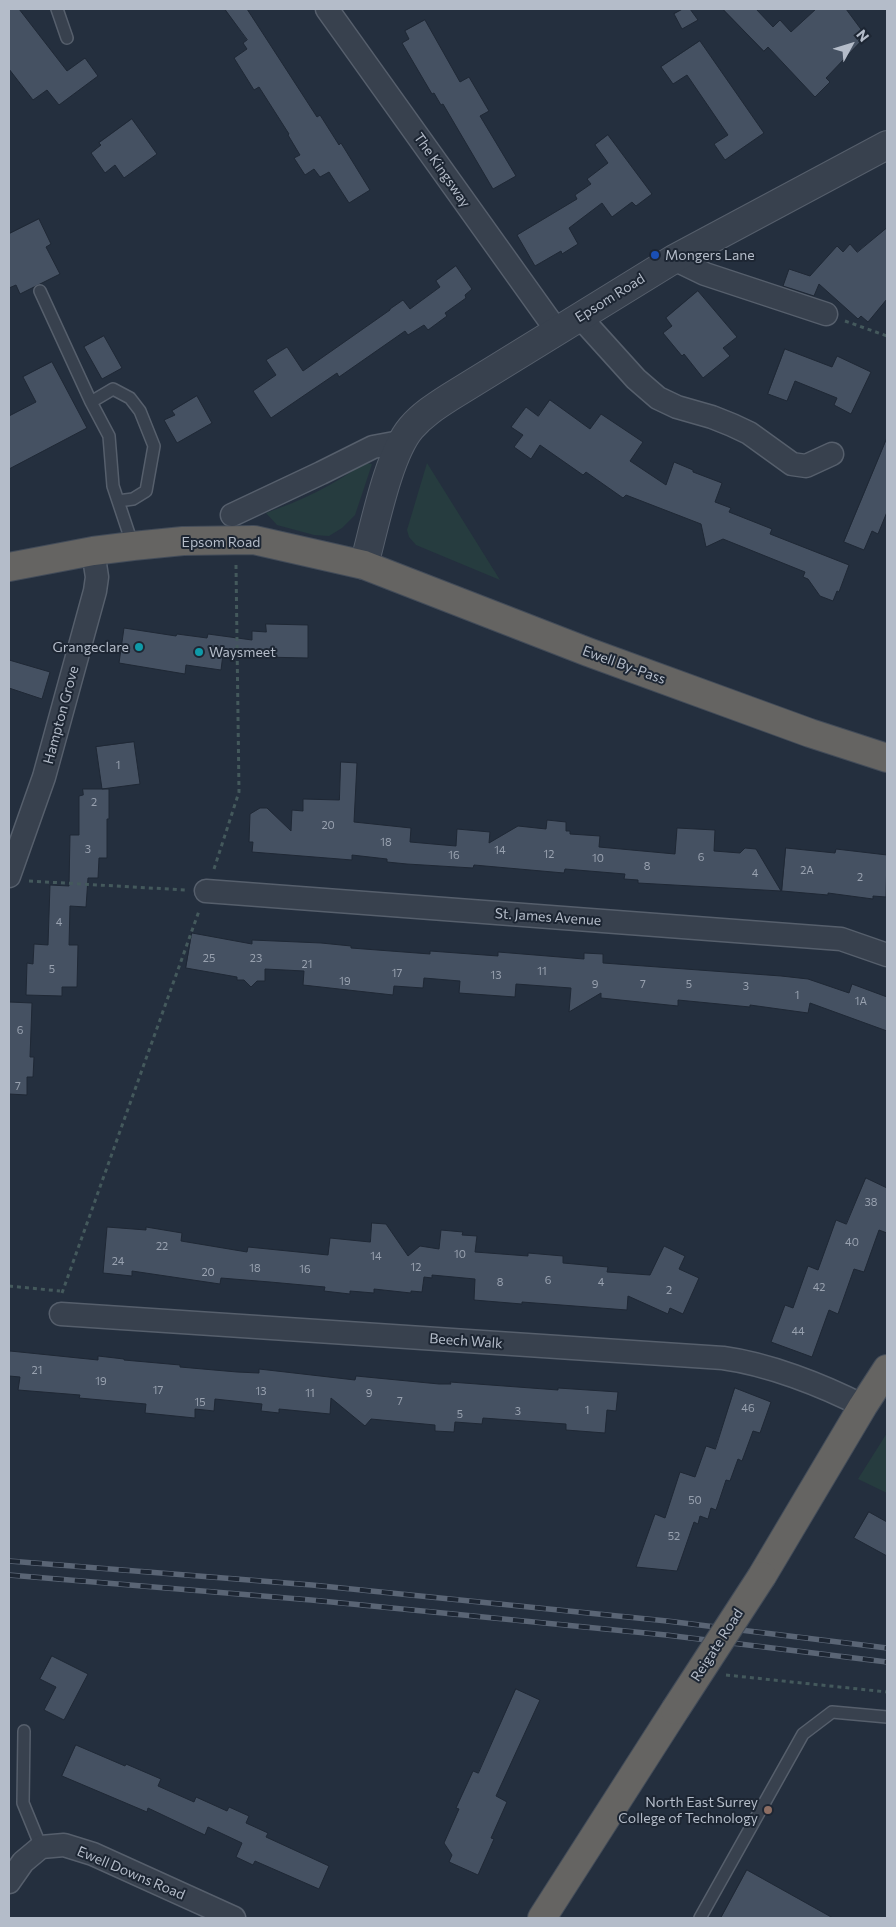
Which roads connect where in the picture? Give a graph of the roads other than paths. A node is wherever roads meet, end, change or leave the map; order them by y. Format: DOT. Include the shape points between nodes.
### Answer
graph roads {
  1 [pos="57,9"];
  2 [pos="333,11"];
  3 [pos="67,38"];
  4 [pos="887,145"];
  5 [pos="674,259"];
  6 [pos="40,291"];
  7 [pos="826,314"];
  8 [pos="580,317"];
  9 [pos="557,331"];
  10 [pos="91,402"];
  11 [pos="400,442"];
  12 [pos="832,454"];
  13 [pos="118,501"];
  14 [pos="234,527"];
  15 [pos="133,546"];
  16 [pos="93,551"];
  17 [pos="364,565"];
  18 [pos="9,567"];
  19 [pos="887,758"];
  20 [pos="19,879"];
  21 [pos="206,891"];
  22 [pos="887,955"];
  23 [pos="61,1314"];
  24 [pos="887,1369"];
  25 [pos="863,1406"];
  26 [pos="887,1717"];
  27 [pos="24,1731"];
  28 [pos="41,1847"];
  29 [pos="9,1882"];
  30 [pos="234,1918"];
  31 [pos="543,1918"];
  32 [pos="700,1918"];
  1 -- 3 [label="lane"];
  2 -- 9 [label="street, The Kingsway"];
  4 -- 5 [label="street, Epsom Road"];
  5 -- 7 [label="street" via="705,274"];
  5 -- 8 [label="street, Epsom Road"];
  6 -- 10 [label="lane"];
  8 -- 9 [label="street, Epsom Road"];
  8 -- 12 [label="street" via="636,379 658,398 677,407 712,416 749,433 792,464 806,466"];
  9 -- 11 [label="street, Epsom Road" via="425,414"];
  10 -- 13 [label="lane" via="109,436 113,486"];
  10 -- 13 [label="lane" via="113,389 130,398 140,411 154,446 146,491 133,499"];
  11 -- 14 [label="street, Epsom Road" via="373,447"];
  11 -- 17 [label="street, Epsom Road"];
  13 -- 15 [label="lane"];
  14 -- 15 [label="highway, Epsom Road" via="183,541"];
  14 -- 17 [label="highway, Epsom Road" via="254,540"];
  15 -- 16 [label="highway, Epsom Road"];
  16 -- 18 [label="highway, Epsom Road"];
  16 -- 20 [label="street, Hampton Grove" via="97,577 95,591"];
  17 -- 19 [label="highway, Ewell By-Pass" via="588,652"];
  21 -- 22 [label="street, St. James Avenue" via="841,939"];
  23 -- 25 [label="street, Beech Walk" via="723,1358 753,1363"];
  24 -- 25 [label="highway, Reigate Road"];
  25 -- 31 [label="highway, Reigate Road, bridge" via="762,1576"];
  26 -- 32 [label="lane" via="832,1712 802,1734"];
  27 -- 28 [label="lane" via="23,1803"];
  28 -- 29 [label="street" via="23,1862"];
  28 -- 30 [label="street, Ewell Downs Road" via="64,1845 93,1854"];
}
